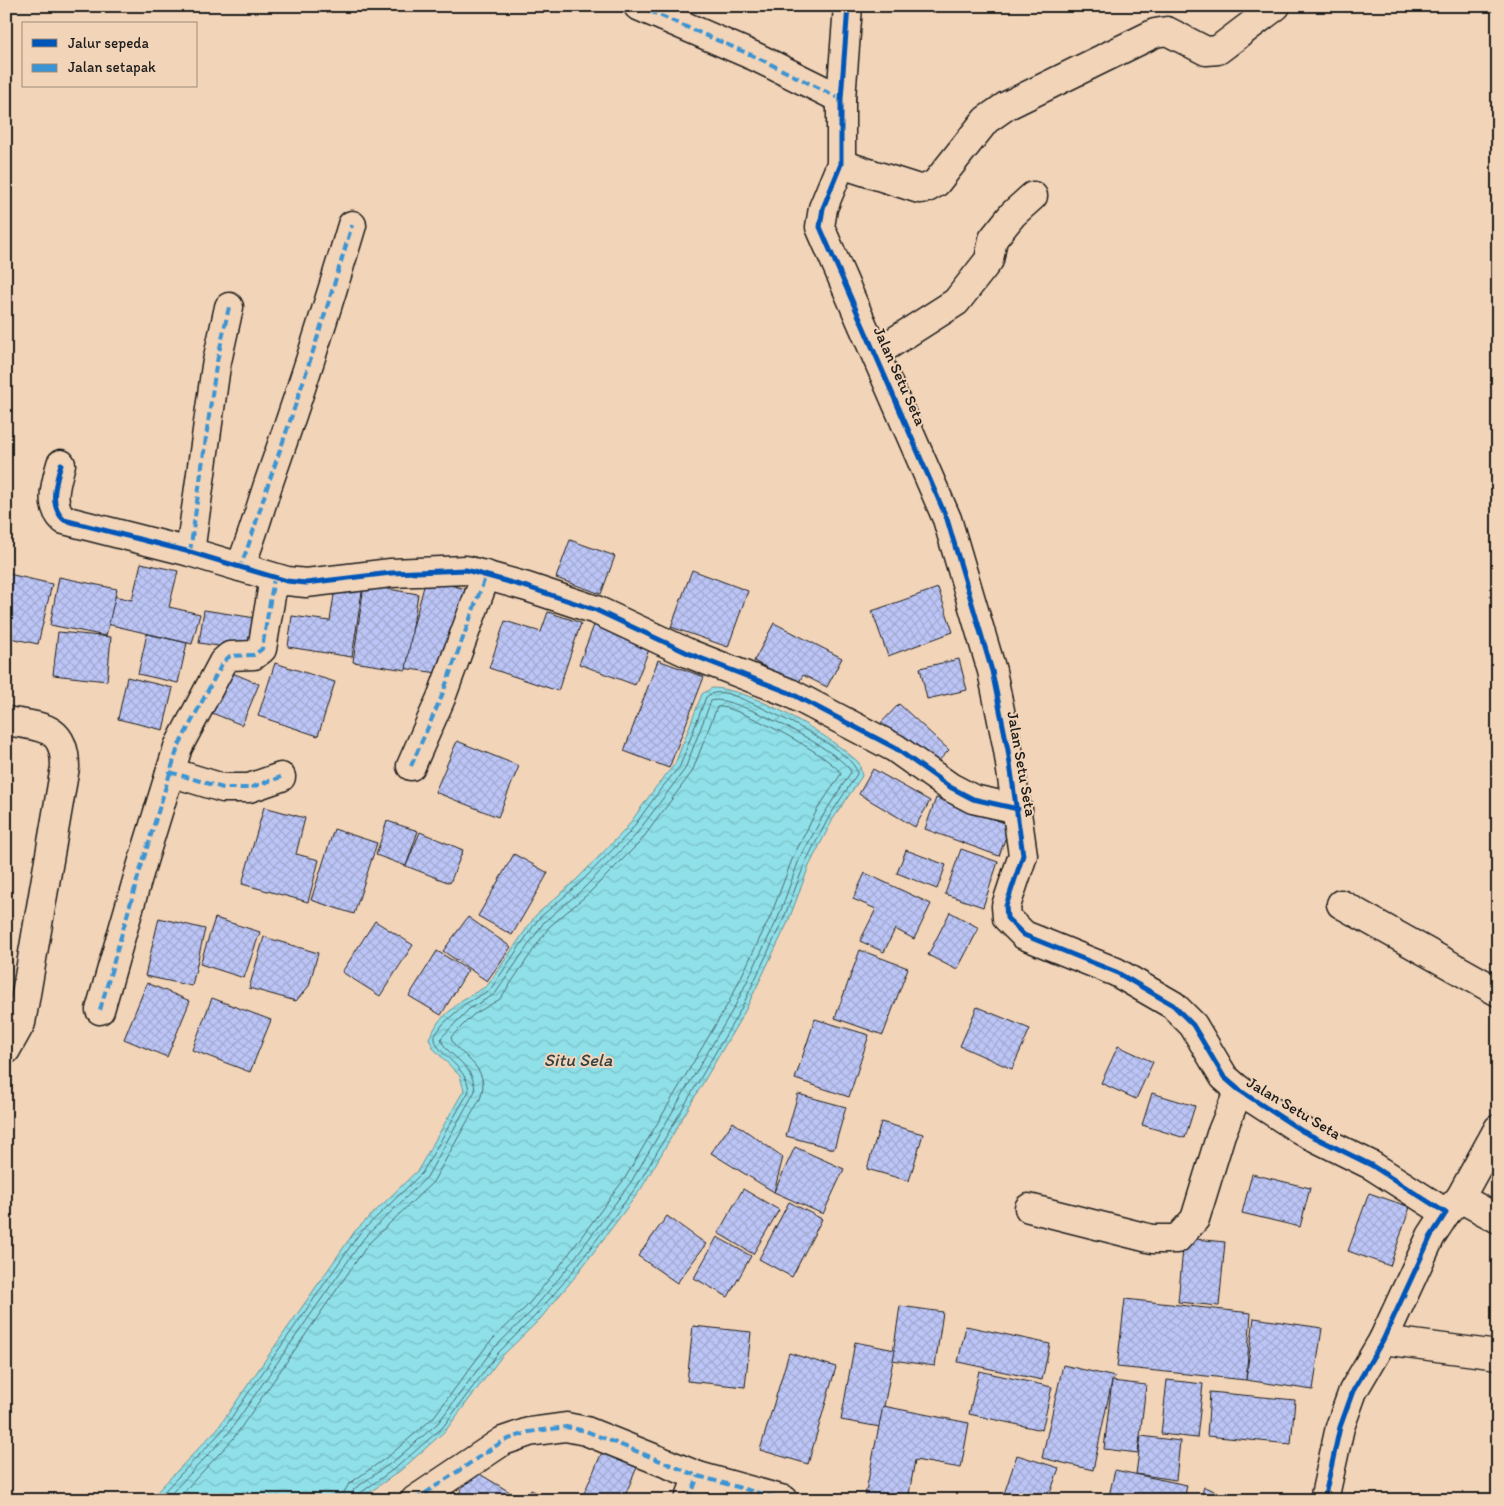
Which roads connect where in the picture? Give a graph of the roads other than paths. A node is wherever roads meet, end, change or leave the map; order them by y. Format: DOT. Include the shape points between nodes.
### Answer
graph roads {
  1 [pos="638,6"];
  2 [pos="848,6"];
  3 [pos="1276,6"];
  4 [pos="841,99"];
  5 [pos="841,164"];
  6 [pos="1033,196"];
  7 [pos="352,225"];
  8 [pos="229,307"];
  9 [pos="876,353"];
  10 [pos="61,464"];
  11 [pos="190,552"];
  12 [pos="240,567"];
  13 [pos="486,575"];
  14 [pos="274,578"];
  15 [pos="6,722"];
  16 [pos="411,766"];
  17 [pos="170,772"];
  18 [pos="282,777"];
  19 [pos="1018,808"];
  20 [pos="1342,904"];
  21 [pos="1498,992"];
  22 [pos="100,1010"];
  23 [pos="6,1050"];
  24 [pos="1239,1090"];
  25 [pos="1498,1129"];
  26 [pos="1453,1205"];
  27 [pos="1029,1208"];
  28 [pos="1498,1219"];
  29 [pos="1383,1340"];
  30 [pos="1498,1355"];
  31 [pos="693,1488"];
  32 [pos="415,1500"];
  33 [pos="784,1500"];
  34 [pos="1324,1500"];
  1 -- 4 [label="street" via="756,57"];
  2 -- 4 [label="street, Jalan Setu Seta"];
  3 -- 5 [label="street" via="1218,50 1206,51 1167,30 1155,33 1006,106 986,120 936,183 927,188 919,189"];
  4 -- 5 [label="street, Jalan Setu Seta"];
  5 -- 9 [label="street, Jalan Setu Seta" via="820,228"];
  6 -- 9 [label="street" via="993,239 989,260 956,302"];
  7 -- 12 [label="street" via="303,386"];
  8 -- 11 [label="street" via="216,366"];
  9 -- 19 [label="street, Jalan Setu Seta" via="947,518 992,671"];
  10 -- 11 [label="street" via="54,502 57,513 64,520"];
  11 -- 12 [label="street"];
  12 -- 14 [label="street"];
  13 -- 14 [label="street" via="466,570 391,573 306,583"];
  13 -- 16 [label="street" via="441,698"];
  13 -- 19 [label="street" via="596,610 690,654 799,698 895,748 972,799"];
  14 -- 17 [label="street" via="262,649 254,655 230,656 223,662 178,747"];
  15 -- 23 [label="street" via="44,728 57,737 65,749 65,767 21,1023"];
  17 -- 18 [label="street" via="223,788 249,788"];
  17 -- 22 [label="street"];
  19 -- 24 [label="street, Jalan Setu Seta" via="1023,855 1006,906 1007,918 1024,935 1116,972 1173,1005 1194,1025 1224,1077"];
  20 -- 21 [label="street"];
  24 -- 26 [label="street, Jalan Setu Seta" via="1302,1131"];
  24 -- 27 [label="street" via="1221,1134 1194,1219 1177,1239 1152,1239"];
  25 -- 26 [label="street"];
  26 -- 28 [label="street, Jalan Setu Seta"];
  26 -- 29 [label="street" via="1431,1236"];
  29 -- 30 [label="street"];
  29 -- 34 [label="street" via="1353,1391 1340,1427"];
  31 -- 32 [label="street" via="586,1431 566,1427 528,1432 503,1441"];
  31 -- 33 [label="street"];
}
